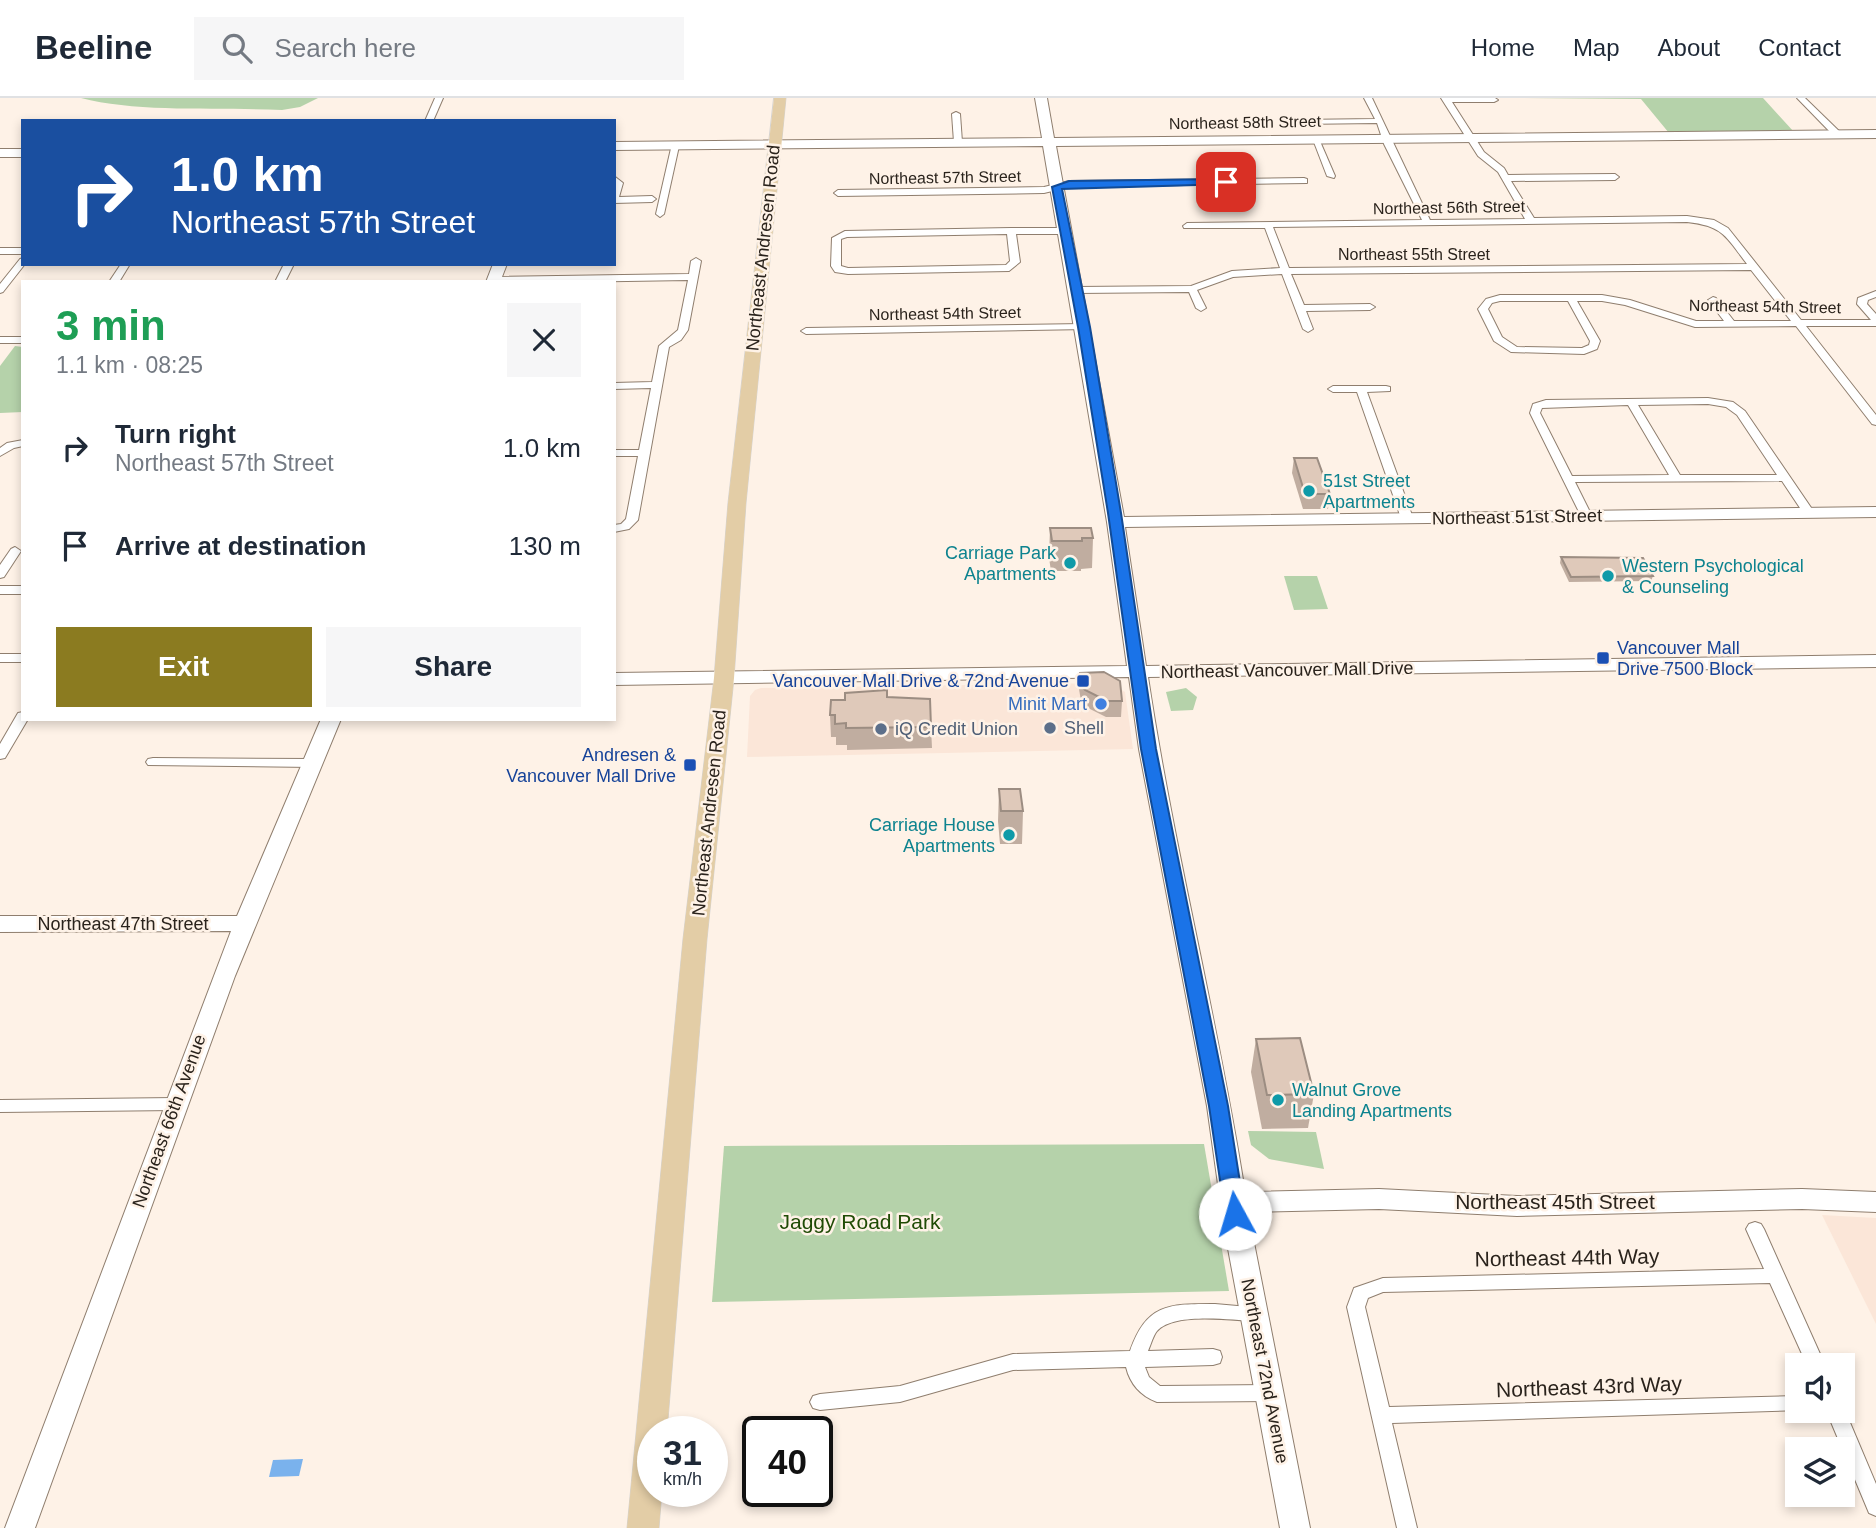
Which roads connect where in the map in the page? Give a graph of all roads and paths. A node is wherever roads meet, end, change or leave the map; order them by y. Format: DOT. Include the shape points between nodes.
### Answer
graph roads {
  1 [pos="439,98"];
  2 [pos="780,98"];
  3 [pos="1041,98"];
  4 [pos="1368,98"];
  5 [pos="1801,98"];
  6 [pos="1446,99"];
  7 [pos="1493,100"];
  8 [pos="956,114"];
  9 [pos="430,119"];
  10 [pos="1380,121"];
  11 [pos="1298,122"];
  12 [pos="1837,134"];
  13 [pos="1876,134"];
  14 [pos="1472,137"];
  15 [pos="1315,138"];
  16 [pos="1387,138"];
  17 [pos="1049,141"];
  18 [pos="958,142"];
  19 [pos="774,145"];
  20 [pos="616,146"];
  21 [pos="675,146"];
  22 [pos="0,153"];
  23 [pos="21,153"];
  24 [pos="1331,176"];
  25 [pos="1615,177"];
  26 [pos="1506,178"];
  27 [pos="1304,181"];
  28 [pos="1057,187"];
  29 [pos="838,193"];
  30 [pos="616,199"];
  31 [pos="652,199"];
  32 [pos="660,214"];
  33 [pos="1531,221"];
  34 [pos="1427,222"];
  35 [pos="1268,225"];
  36 [pos="1187,226"];
  37 [pos="1012,231"];
  38 [pos="1066,231"];
  39 [pos="0,251"];
  40 [pos="21,251"];
  41 [pos="696,261"];
  42 [pos="21,264"];
  43 [pos="1754,267"];
  44 [pos="1285,270"];
  45 [pos="693,277"];
  46 [pos="543,280"];
  47 [pos="1192,289"];
  48 [pos="0,290"];
  49 [pos="1077,290"];
  50 [pos="1874,294"];
  51 [pos="1571,298"];
  52 [pos="1713,300"];
  53 [pos="1370,307"];
  54 [pos="1201,308"];
  55 [pos="1300,308"];
  56 [pos="1876,322"];
  57 [pos="1798,323"];
  58 [pos="1731,324"];
  59 [pos="1084,327"];
  60 [pos="1308,329"];
  61 [pos="806,331"];
  62 [pos="0,340"];
  63 [pos="21,340"];
  64 [pos="616,386"];
  65 [pos="656,386"];
  66 [pos="1333,389"];
  67 [pos="1361,389"];
  68 [pos="1386,389"];
  69 [pos="1631,402"];
  70 [pos="1876,422"];
  71 [pos="17,444"];
  72 [pos="0,453"];
  73 [pos="616,453"];
  74 [pos="645,453"];
  75 [pos="1676,478"];
  76 [pos="1784,478"];
  77 [pos="1569,479"];
  78 [pos="1876,512"];
  79 [pos="1808,513"];
  80 [pos="1586,516"];
  81 [pos="1408,518"];
  82 [pos="1116,522"];
  83 [pos="620,528"];
  84 [pos="0,551"];
  85 [pos="19,551"];
  86 [pos="0,573"];
  87 [pos="0,590"];
  88 [pos="21,590"];
  89 [pos="21,658"];
  90 [pos="0,659"];
  91 [pos="1876,661"];
  92 [pos="1138,673"];
  93 [pos="724,678"];
  94 [pos="616,679"];
  95 [pos="21,719"];
  96 [pos="330,721"];
  97 [pos="0,755"];
  98 [pos="153,762"];
  99 [pos="313,763"];
  100 [pos="246,923"];
  101 [pos="0,924"];
  102 [pos="175,1104"];
  103 [pos="0,1106"];
  104 [pos="1233,1202"];
  105 [pos="1876,1202"];
  106 [pos="1755,1229"];
  107 [pos="1776,1276"];
  108 [pos="1254,1313"];
  109 [pos="1811,1353"];
  110 [pos="1213,1357"];
  111 [pos="1136,1359"];
  112 [pos="1270,1393"];
  113 [pos="820,1402"];
  114 [pos="1785,1404"];
  115 [pos="1382,1415"];
  116 [pos="1841,1423"];
  117 [pos="1876,1507"];
  118 [pos="20,1528"];
  119 [pos="643,1528"];
  120 [pos="1295,1528"];
  121 [pos="1407,1528"];
  1 -- 9 [label="street"];
  2 -- 19 [label="main road, Northeast Andresen Road"];
  3 -- 17 [label="street, Northeast 72nd Avenue"];
  4 -- 10 [label="street"];
  5 -- 12 [label="street"];
  6 -- 7 [label="street"];
  6 -- 14 [label="street"];
  8 -- 18 [label="street"];
  10 -- 11 [label="street"];
  10 -- 16 [label="street"];
  12 -- 13 [label="street, Northeast 58th Street"];
  12 -- 14 [label="street, Northeast 58th Street"];
  14 -- 16 [label="street, Northeast 58th Street"];
  14 -- 26 [label="street" via="1481,154"];
  15 -- 16 [label="street, Northeast 58th Street"];
  15 -- 17 [label="street, Northeast 58th Street"];
  15 -- 24 [label="street"];
  16 -- 34 [label="street"];
  17 -- 18 [label="street, Northeast 58th Street"];
  17 -- 28 [label="street, Northeast 72nd Avenue"];
  18 -- 19 [label="street, Northeast 58th Street"];
  19 -- 21 [label="street, Northeast 58th Street"];
  19 -- 93 [label="main road, Northeast Andresen Road"];
  20 -- 21 [label="street, Northeast 58th Street"];
  21 -- 32 [label="street"];
  22 -- 23 [label="street"];
  25 -- 26 [label="street"];
  26 -- 33 [label="street"];
  27 -- 28 [label="street, Northeast 57th Street"];
  28 -- 29 [label="street, Northeast 57th Street"];
  28 -- 38 [label="street, Northeast 72nd Avenue"];
  30 -- 31 [label="street"];
  33 -- 34 [label="street, Northeast 56th Street"];
  33 -- 43 [label="street, Northeast 56th Street" via="1711,222 1726,230"];
  34 -- 35 [label="street, Northeast 56th Street"];
  35 -- 36 [label="street, Northeast 56th Street"];
  35 -- 44 [label="street"];
  37 -- 37 [label="street" via="839,236 836,266 838,270 1013,267"];
  37 -- 38 [label="street"];
  38 -- 49 [label="street, Northeast 72nd Avenue"];
  39 -- 40 [label="street"];
  41 -- 45 [label="street"];
  42 -- 48 [label="street"];
  43 -- 44 [label="street, Northeast 55th Street"];
  43 -- 57 [label="street"];
  44 -- 47 [label="street, Northeast 55th Street" via="1232,274"];
  44 -- 55 [label="street"];
  45 -- 46 [label="street"];
  45 -- 65 [label="street" via="683,330 664,346"];
  47 -- 49 [label="street, Northeast 55th Street"];
  47 -- 54 [label="street"];
  49 -- 59 [label="street, Northeast 72nd Avenue"];
  50 -- 56 [label="street" via="1862,304"];
  51 -- 51 [label="street, Northeast 54th Street" via="1500,298 1483,309 1498,339 1508,347 1525,352 1584,351 1595,341"];
  51 -- 58 [label="street, Northeast 54th Street" via="1627,302 1695,324"];
  52 -- 58 [label="street"];
  53 -- 55 [label="street"];
  55 -- 60 [label="street"];
  56 -- 57 [label="street, Northeast 54th Street"];
  57 -- 58 [label="street, Northeast 54th Street"];
  57 -- 70 [label="street"];
  59 -- 61 [label="street, Northeast 54th Street"];
  59 -- 82 [label="street, Northeast 72nd Avenue"];
  62 -- 63 [label="street"];
  64 -- 65 [label="street"];
  65 -- 74 [label="street"];
  66 -- 67 [label="street"];
  67 -- 68 [label="street"];
  67 -- 81 [label="street"];
  69 -- 75 [label="street"];
  69 -- 76 [label="street" via="1728,404 1741,413"];
  69 -- 77 [label="street" via="1537,406 1535,413"];
  71 -- 72 [label="street"];
  73 -- 74 [label="street"];
  74 -- 83 [label="street" via="632,520"];
  75 -- 76 [label="street"];
  75 -- 77 [label="street"];
  76 -- 79 [label="street"];
  77 -- 80 [label="street"];
  78 -- 79 [label="street, Northeast 51st Street"];
  79 -- 80 [label="street, Northeast 51st Street"];
  80 -- 81 [label="street, Northeast 51st Street"];
  81 -- 82 [label="street, Northeast 51st Street"];
  82 -- 92 [label="street, Northeast 72nd Avenue"];
  84 -- 85 [label="street"];
  85 -- 86 [label="street"];
  87 -- 88 [label="street"];
  89 -- 90 [label="street"];
  91 -- 92 [label="street, Northeast Vancouver Mall Drive"];
  92 -- 93 [label="street, Northeast Vancouver Mall Drive"];
  92 -- 104 [label="street, Northeast 72nd Avenue"];
  93 -- 94 [label="street, Northeast Vancouver Mall Drive"];
  93 -- 119 [label="main road, Northeast Andresen Road" via="695,939"];
  95 -- 97 [label="street"];
  96 -- 99 [label="street, Northeast 66th Avenue"];
  98 -- 99 [label="street"];
  99 -- 100 [label="street, Northeast 66th Avenue"];
  100 -- 101 [label="street, Northeast 47th Street"];
  100 -- 102 [label="street, Northeast 66th Avenue"];
  102 -- 103 [label="street"];
  102 -- 118 [label="street, Northeast 66th Avenue"];
  104 -- 105 [label="street, Northeast 45th Street" via="1379,1199 1517,1206 1802,1199"];
  104 -- 108 [label="street, Northeast 72nd Avenue"];
  106 -- 107 [label="street"];
  107 -- 109 [label="street"];
  107 -- 115 [label="street, Northeast 44th Way" via="1383,1285 1360,1293 1356,1307"];
  108 -- 111 [label="street" via="1166,1315 1152,1325"];
  108 -- 112 [label="street, Northeast 72nd Avenue"];
  110 -- 111 [label="street"];
  111 -- 112 [label="street" via="1142,1384 1157,1394"];
  111 -- 113 [label="street" via="1013,1362 900,1394"];
  112 -- 120 [label="street, Northeast 72nd Avenue"];
  114 -- 115 [label="street, Northeast 43rd Way"];
  115 -- 121 [label="street"];
  116 -- 117 [label="street"];
}
